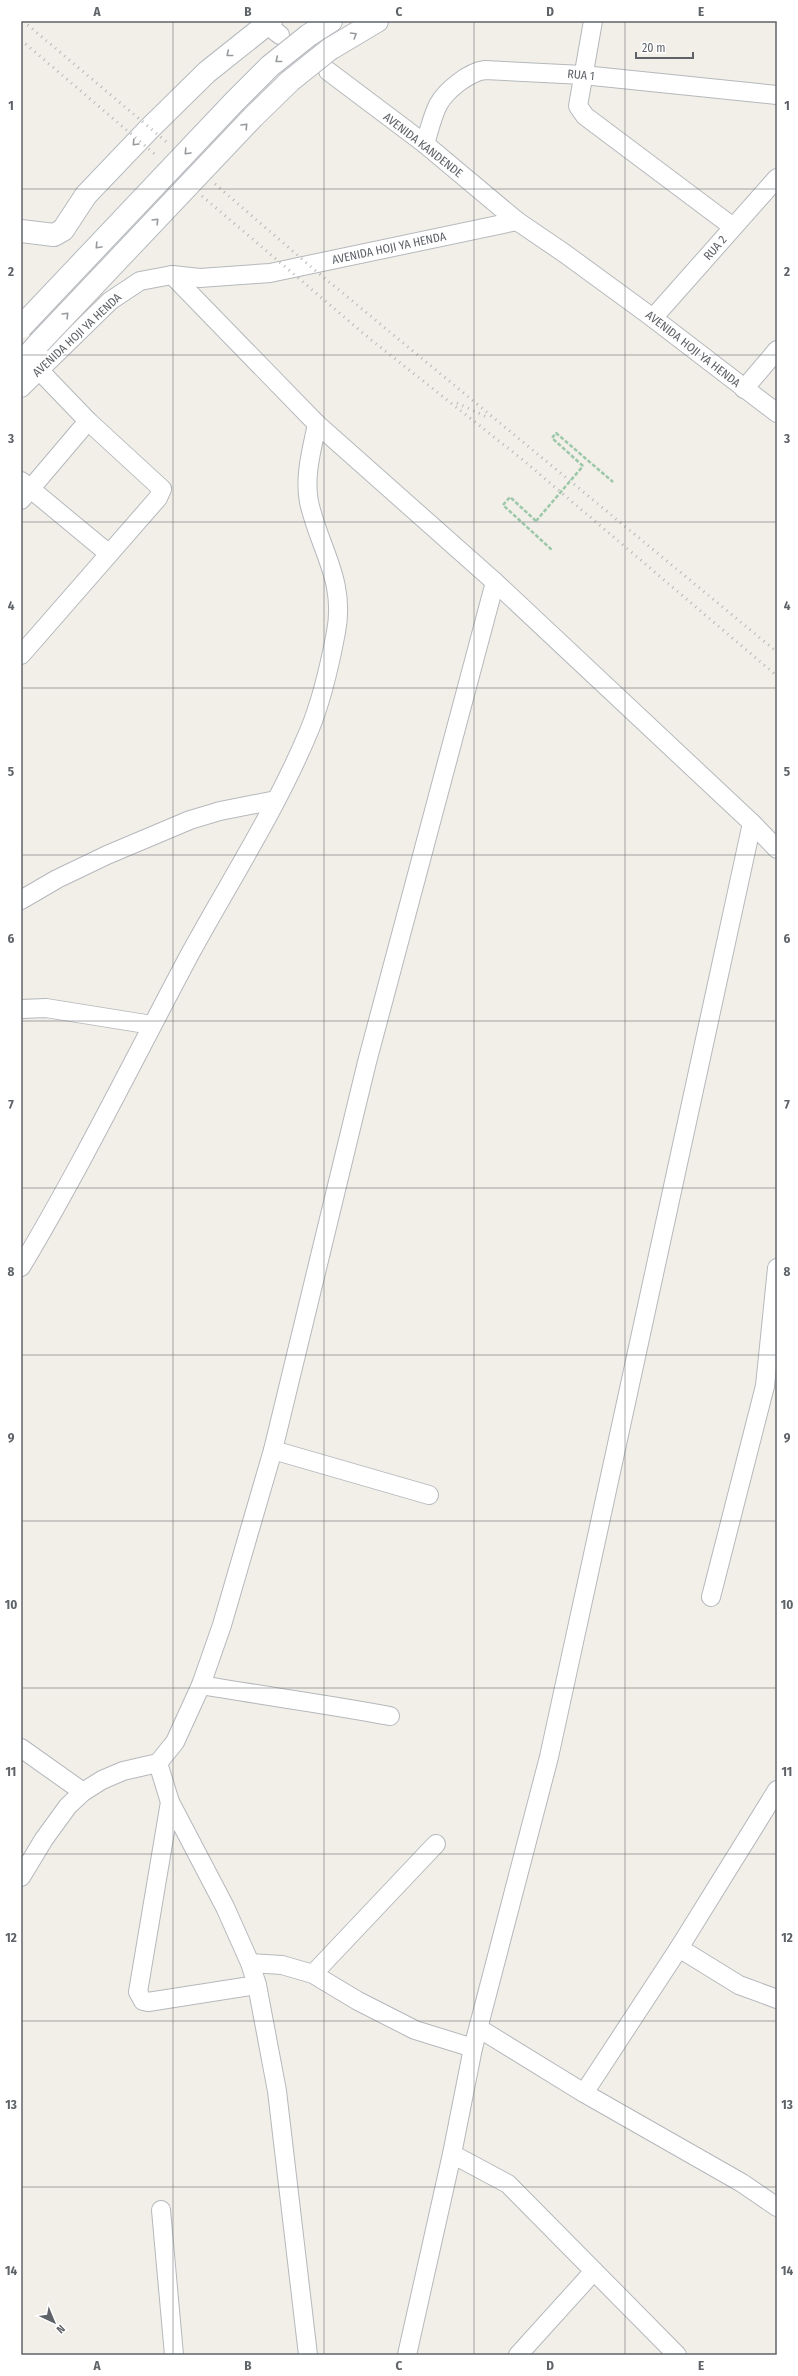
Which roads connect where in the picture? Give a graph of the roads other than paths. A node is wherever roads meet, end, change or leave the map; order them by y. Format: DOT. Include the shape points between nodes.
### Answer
graph roads {
  1 [pos="331,21"];
  2 [pos="377,21"];
  3 [pos="593,21"];
  4 [pos="269,26"];
  5 [pos="328,71"];
  6 [pos="583,75"];
  7 [pos="777,95"];
  8 [pos="425,144"];
  9 [pos="777,178"];
  10 [pos="517,222"];
  11 [pos="733,227"];
  12 [pos="31,233"];
  13 [pos="172,275"];
  14 [pos="653,318"];
  15 [pos="21,327"];
  16 [pos="777,350"];
  17 [pos="30,366"];
  18 [pos="21,388"];
  19 [pos="744,389"];
  20 [pos="777,413"];
  21 [pos="88,421"];
  22 [pos="317,424"];
  23 [pos="24,490"];
  24 [pos="108,553"];
  25 [pos="495,582"];
  26 [pos="21,654"];
  27 [pos="276,800"];
  28 [pos="752,823"];
  29 [pos="777,849"];
  30 [pos="21,900"];
  31 [pos="21,1009"];
  32 [pos="152,1025"];
  33 [pos="21,1267"];
  34 [pos="777,1268"];
  35 [pos="273,1450"];
  36 [pos="429,1495"];
  37 [pos="711,1597"];
  38 [pos="201,1685"];
  39 [pos="390,1716"];
  40 [pos="21,1748"];
  41 [pos="158,1763"];
  42 [pos="777,1790"];
  43 [pos="83,1792"];
  44 [pos="170,1802"];
  45 [pos="436,1844"];
  46 [pos="21,1877"];
  47 [pos="678,1948"];
  48 [pos="250,1963"];
  49 [pos="313,1974"];
  50 [pos="257,1985"];
  51 [pos="777,1999"];
  52 [pos="480,2029"];
  53 [pos="473,2048"];
  54 [pos="584,2093"];
  55 [pos="452,2154"];
  56 [pos="777,2207"];
  57 [pos="161,2210"];
  58 [pos="594,2271"];
  59 [pos="174,2355"];
  60 [pos="308,2355"];
  61 [pos="407,2355"];
  62 [pos="518,2355"];
  63 [pos="677,2355"];
  1 -- 15 [label="main road, one-way, bridge" via="270,66"];
  17 -- 2 [label="main road, AVENIDA HOJI YA HENDA, one-way, bridge" via="39,343 290,81 330,50"];
  3 -- 6 [label="street"];
  4 -- 12 [label="main road, one-way" via="207,72 150,128 86,195 63,230 54,235"];
  5 -- 8 [label="street, AVENIDA KANDENDE"];
  6 -- 7 [label="street, RUA 1"];
  6 -- 8 [label="street, RUA 1" via="500,70 474,72 463,79 439,104"];
  6 -- 11 [label="street" via="578,106 585,116"];
  8 -- 10 [label="street, AVENIDA KANDENDE"];
  9 -- 11 [label="street, RUA 2"];
  10 -- 13 [label="street, AVENIDA HOJI YA HENDA" via="270,273 200,278"];
  10 -- 14 [label="street, AVENIDA HOJI YA HENDA"];
  11 -- 14 [label="street, RUA 2"];
  13 -- 17 [label="street, AVENIDA HOJI YA HENDA" via="140,281 110,301"];
  13 -- 22 [label="street"];
  14 -- 19 [label="street, AVENIDA HOJI YA HENDA"];
  16 -- 19 [label="street"];
  17 -- 18 [label="street, AVENIDA HOJI YA HENDA"];
  17 -- 21 [label="street"];
  19 -- 20 [label="street"];
  21 -- 23 [label="street"];
  21 -- 24 [label="street" via="162,489 158,498"];
  22 -- 25 [label="street"];
  22 -- 27 [label="street" via="307,482 309,503 335,575 337,630 310,730"];
  23 -- 24 [label="street"];
  24 -- 26 [label="street"];
  25 -- 28 [label="street"];
  25 -- 35 [label="street" via="366,1062"];
  27 -- 30 [label="street" via="190,820 107,855"];
  27 -- 32 [label="street"];
  28 -- 29 [label="street"];
  28 -- 52 [label="street" via="549,1756"];
  31 -- 32 [label="street" via="46,1008"];
  32 -- 33 [label="street" via="78,1167"];
  34 -- 37 [label="street" via="765,1386"];
  35 -- 36 [label="street"];
  35 -- 38 [label="street" via="222,1626"];
  38 -- 39 [label="street"];
  38 -- 41 [label="street" via="175,1742"];
  40 -- 43 [label="street"];
  41 -- 43 [label="street" via="123,1771"];
  41 -- 44 [label="street"];
  42 -- 47 [label="street"];
  43 -- 46 [label="street" via="68,1806"];
  44 -- 48 [label="street" via="225,1907"];
  44 -- 50 [label="street" via="138,1992 140,1998 148,2002"];
  45 -- 49 [label="street"];
  47 -- 51 [label="street" via="739,1985"];
  47 -- 54 [label="street"];
  48 -- 49 [label="street" via="282,1965"];
  48 -- 50 [label="street"];
  49 -- 53 [label="street" via="358,2001 415,2030"];
  50 -- 60 [label="street" via="277,2091"];
  52 -- 53 [label="street"];
  52 -- 54 [label="street"];
  53 -- 55 [label="street"];
  54 -- 56 [label="street" via="742,2183"];
  55 -- 58 [label="street" via="508,2184"];
  55 -- 61 [label="street"];
  57 -- 59 [label="street"];
  58 -- 62 [label="street"];
  58 -- 63 [label="street"];
}
